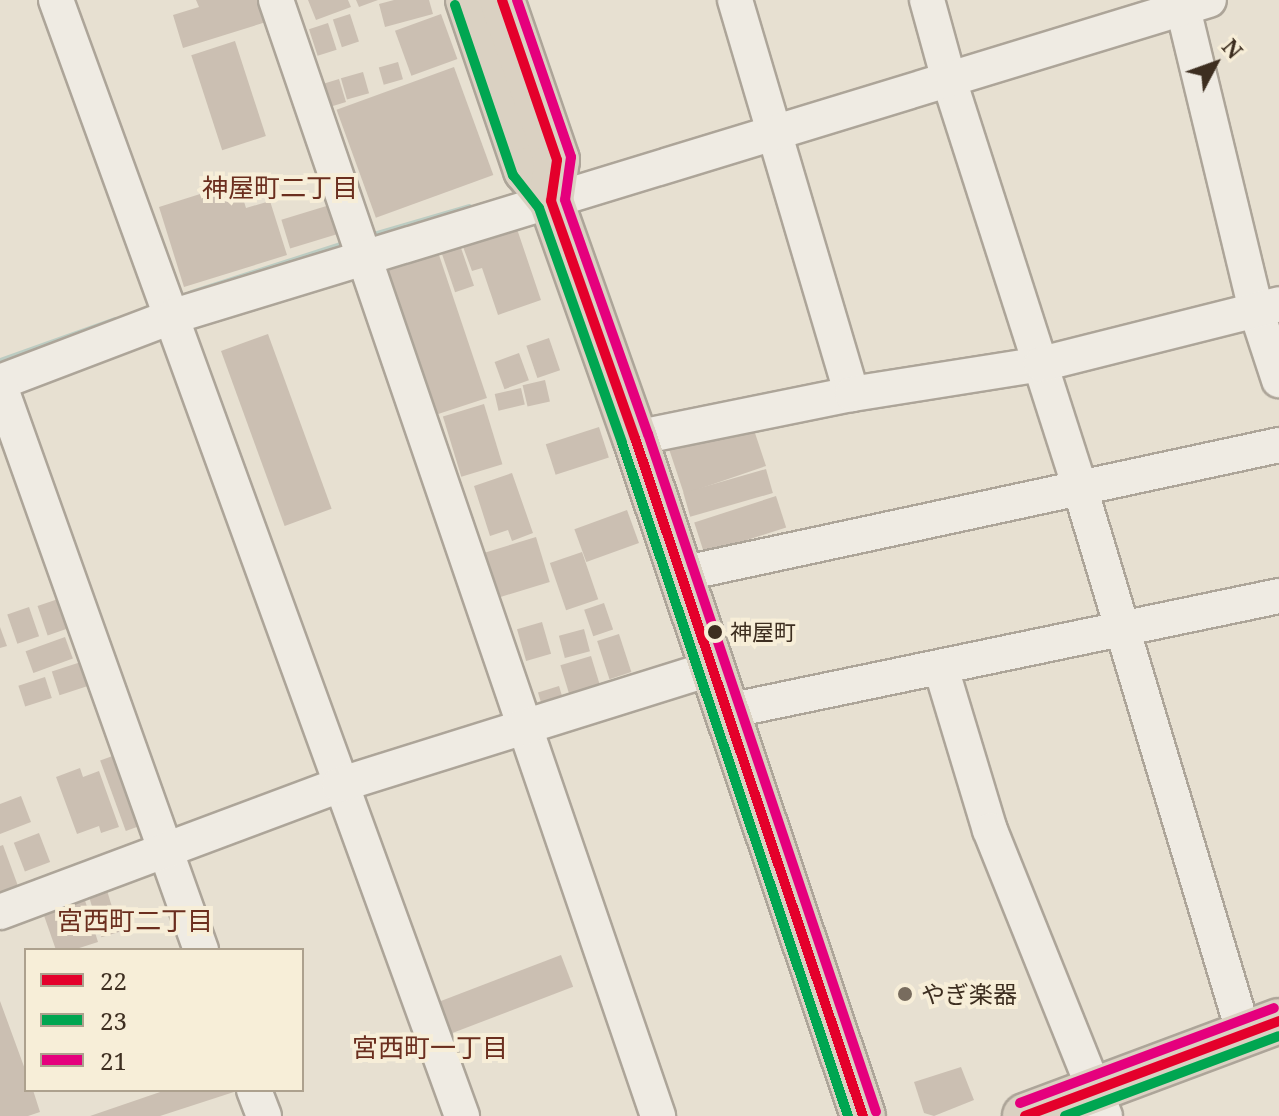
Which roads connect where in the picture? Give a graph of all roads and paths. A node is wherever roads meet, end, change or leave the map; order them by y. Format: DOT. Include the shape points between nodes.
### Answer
graph roads {
  1 [pos="56,0"];
  2 [pos="276,0"];
  3 [pos="468,0"];
  4 [pos="502,0"];
  5 [pos="735,0"];
  6 [pos="927,0"];
  7 [pos="1191,3"];
  8 [pos="949,80"];
  9 [pos="777,132"];
  10 [pos="551,201"];
  11 [pos="366,260"];
  12 [pos="1268,307"];
  13 [pos="174,316"];
  14 [pos="1041,364"];
  15 [pos="1279,380"];
  16 [pos="0,384"];
  17 [pos="852,394"];
  18 [pos="635,438"];
  19 [pos="1279,445"];
  20 [pos="1080,488"];
  21 [pos="681,574"];
  22 [pos="1279,596"];
  23 [pos="1123,628"];
  24 [pos="713,668"];
  25 [pos="941,668"];
  26 [pos="728,711"];
  27 [pos="524,730"];
  28 [pos="339,785"];
  29 [pos="164,850"];
  30 [pos="0,912"];
  31 [pos="200,948"];
  32 [pos="1262,1028"];
  33 [pos="255,1092"];
  34 [pos="1100,1103"];
  35 [pos="264,1116"];
  36 [pos="462,1116"];
  37 [pos="658,1116"];
  38 [pos="863,1116"];
  39 [pos="1025,1116"];
  1 -- 13 [label="street"];
  2 -- 11 [label="street"];
  3 -- 10 [label="highway" via="526,170"];
  4 -- 10 [label="highway" via="557,160"];
  5 -- 9 [label="street"];
  6 -- 8 [label="street"];
  7 -- 8 [label="street"];
  7 -- 12 [label="street"];
  8 -- 9 [label="street"];
  8 -- 14 [label="street"];
  9 -- 10 [label="street"];
  9 -- 17 [label="street"];
  10 -- 11 [label="street"];
  10 -- 18 [label="highway"];
  11 -- 13 [label="street"];
  11 -- 27 [label="street"];
  12 -- 14 [label="street"];
  12 -- 15 [label="street"];
  13 -- 16 [label="street"];
  13 -- 28 [label="street"];
  14 -- 17 [label="street"];
  14 -- 20 [label="street"];
  16 -- 29 [label="street"];
  17 -- 18 [label="street"];
  18 -- 21 [label="highway"];
  19 -- 20 [label="street"];
  20 -- 21 [label="street"];
  20 -- 23 [label="street"];
  21 -- 24 [label="highway"];
  22 -- 23 [label="street"];
  23 -- 25 [label="street"];
  23 -- 32 [label="street"];
  24 -- 26 [label="highway"];
  24 -- 27 [label="street"];
  25 -- 26 [label="street"];
  25 -- 34 [label="street" via="990,830"];
  26 -- 38 [label="highway"];
  27 -- 28 [label="street"];
  27 -- 37 [label="street"];
  28 -- 29 [label="street"];
  28 -- 36 [label="street"];
  29 -- 30 [label="street"];
  29 -- 31 [label="street"];
  32 -- 34 [label="highway"];
  33 -- 35 [label="street"];
  34 -- 39 [label="highway"];
}
